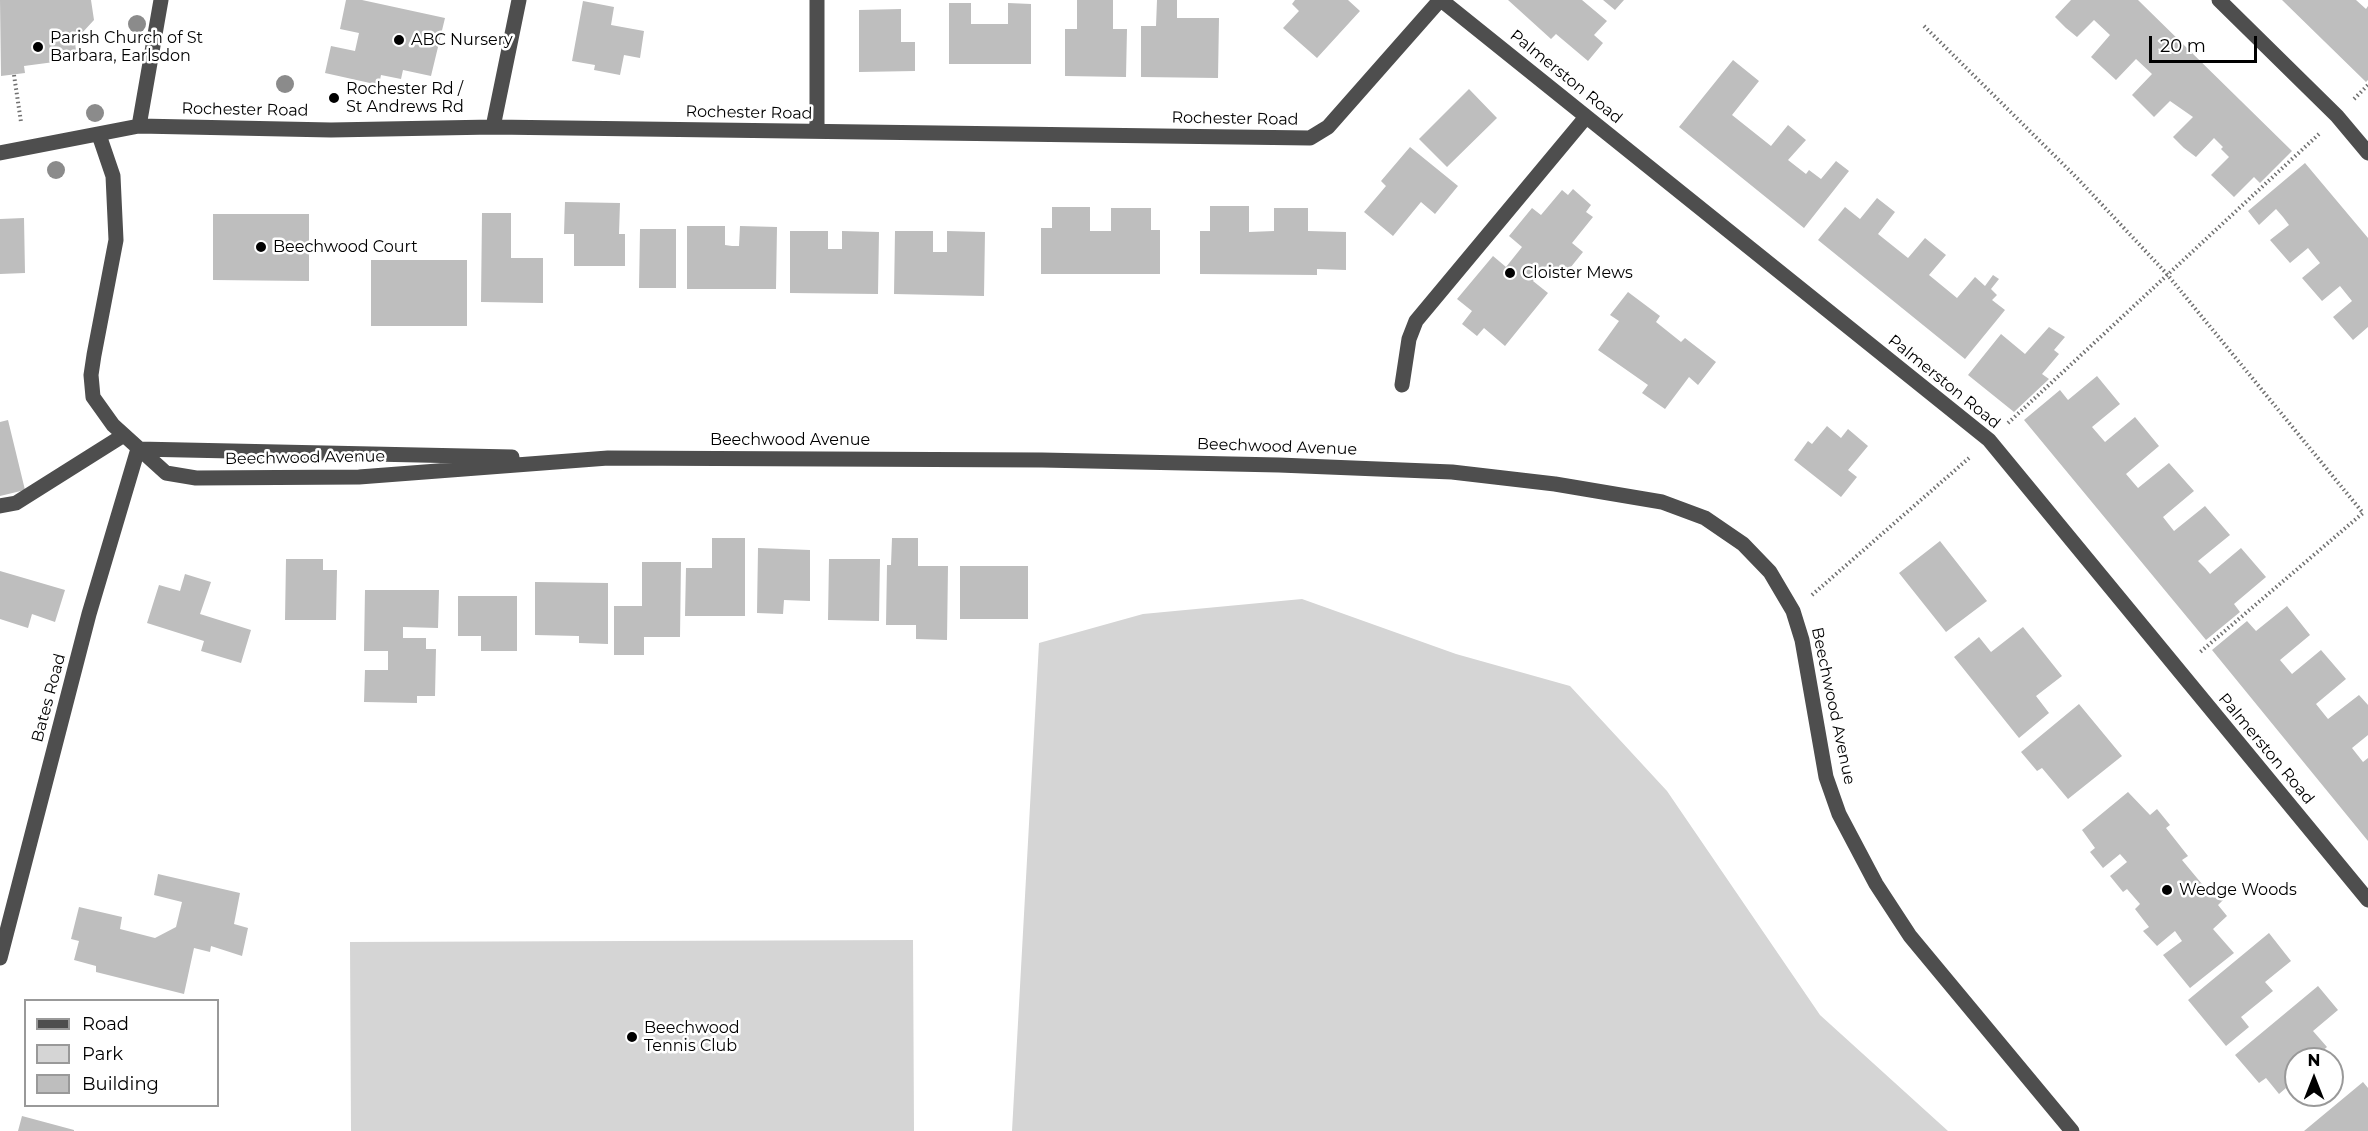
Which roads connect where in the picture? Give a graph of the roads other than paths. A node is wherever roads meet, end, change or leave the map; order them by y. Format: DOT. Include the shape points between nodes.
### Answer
graph roads {
  1 [pos="161,0"];
  2 [pos="519,0"];
  3 [pos="817,0"];
  4 [pos="1441,0"];
  5 [pos="2219,0"];
  6 [pos="1586,117"];
  7 [pos="139,126"];
  8 [pos="493,127"];
  9 [pos="817,131"];
  10 [pos="99,135"];
  11 [pos="0,153"];
  12 [pos="2368,153"];
  13 [pos="1402,385"];
  14 [pos="124,435"];
  15 [pos="138,449"];
  16 [pos="608,458"];
  17 [pos="0,506"];
  18 [pos="2368,900"];
  19 [pos="0,958"];
  20 [pos="2072,1131"];
  1 -- 7 [label="street"];
  2 -- 8 [label="street"];
  3 -- 9 [label="street"];
  4 -- 6 [label="street, Palmerston Road"];
  4 -- 9 [label="street, Rochester Road" via="1328,127 1310,138"];
  5 -- 12 [label="street" via="2337,116"];
  6 -- 13 [label="street" via="1416,321"];
  6 -- 18 [label="street, Palmerston Road" via="1989,440"];
  7 -- 8 [label="street, Rochester Road" via="331,130"];
  7 -- 10 [label="street, Rochester Road"];
  8 -- 9 [label="street, Rochester Road"];
  10 -- 11 [label="street, Rochester Road"];
  10 -- 14 [label="street, Beechwood Avenue" via="113,176 116,240 91,375 93,397"];
  14 -- 15 [label="street, Beechwood Avenue"];
  14 -- 17 [label="street" via="15,502"];
  15 -- 16 [label="street"];
  15 -- 16 [label="street, Beechwood Avenue" via="166,473 196,478 359,477"];
  15 -- 19 [label="street, Bates Road" via="89,614"];
  16 -- 20 [label="street, Beechwood Avenue" via="1074,460 1452,472 1662,502 1705,518 1743,544 1770,572 1793,611 1802,640 1826,777 1853,844 1911,936"];
}
